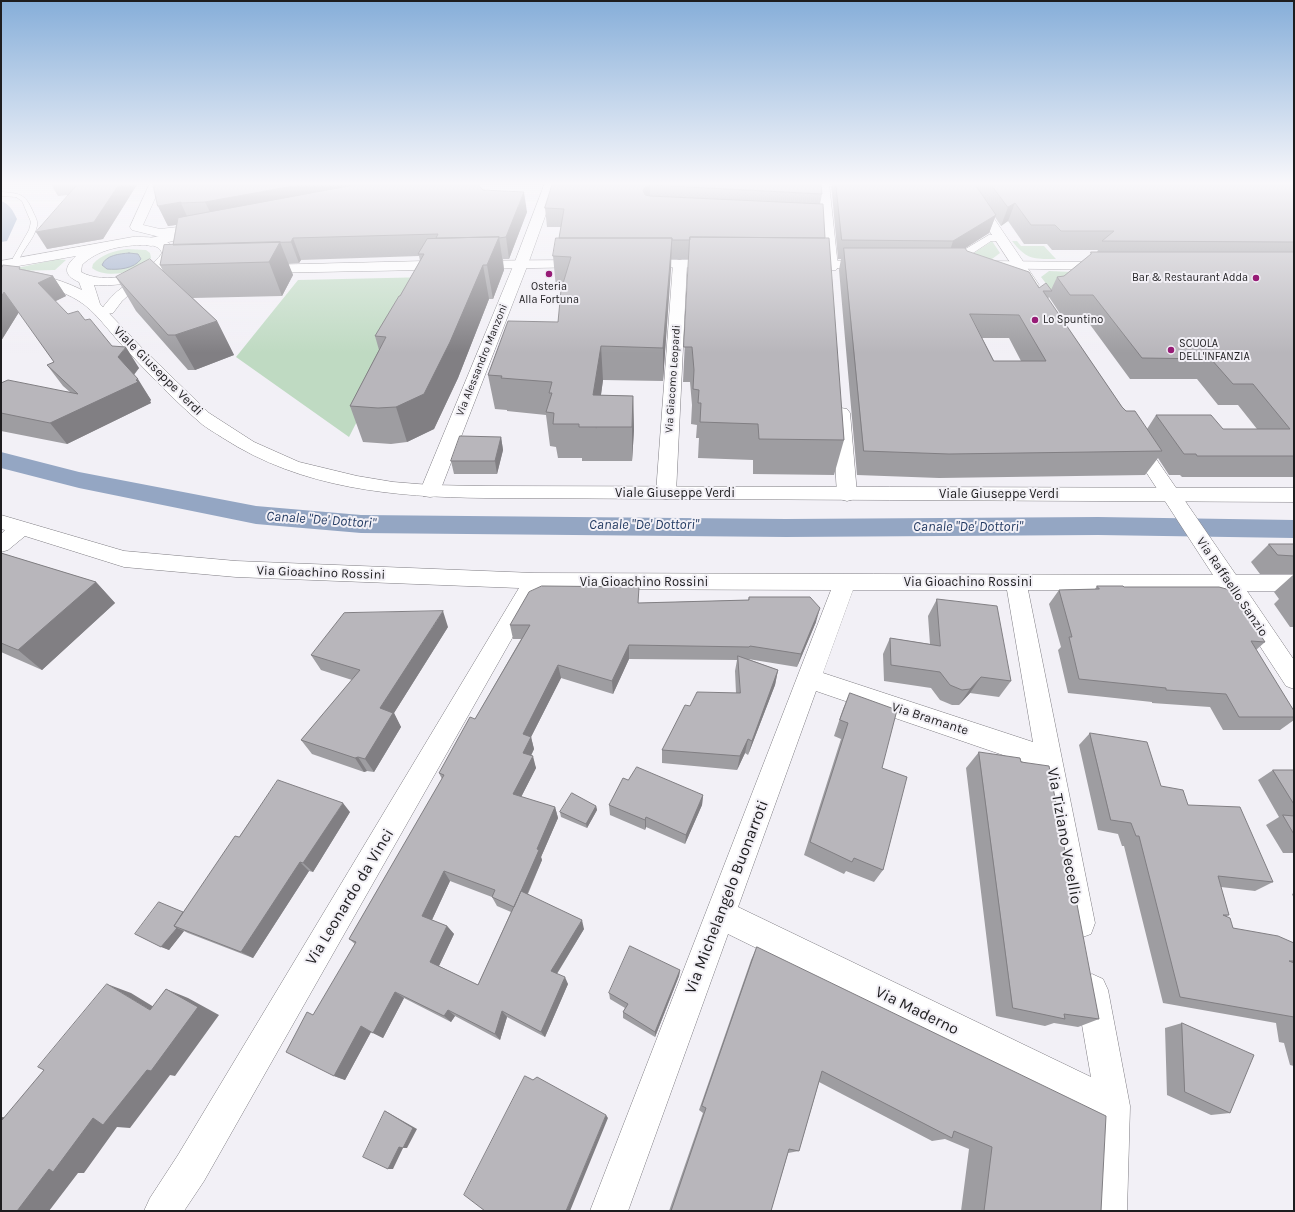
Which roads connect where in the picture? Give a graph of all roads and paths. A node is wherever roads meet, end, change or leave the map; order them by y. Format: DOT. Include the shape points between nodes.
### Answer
graph roads {
  1 [pos="26,240"];
  2 [pos="161,240"];
  3 [pos="530,240"];
  4 [pos="828,240"];
  5 [pos="987,240"];
  6 [pos="1002,240"];
  7 [pos="130,242"];
  8 [pos="151,242"];
  9 [pos="114,244"];
  10 [pos="61,255"];
  11 [pos="15,262"];
  12 [pos="521,264"];
  13 [pos="593,264"];
  14 [pos="625,264"];
  15 [pos="680,264"];
  16 [pos="736,264"];
  17 [pos="791,264"];
  18 [pos="830,264"];
  19 [pos="1,265"];
  20 [pos="884,265"];
  21 [pos="946,265"];
  22 [pos="1019,266"];
  23 [pos="1119,266"];
  24 [pos="1,269"];
  25 [pos="967,269"];
  26 [pos="251,270"];
  27 [pos="144,274"];
  28 [pos="130,278"];
  29 [pos="82,279"];
  30 [pos="832,280"];
  31 [pos="1036,293"];
  32 [pos="94,305"];
  33 [pos="109,316"];
  34 [pos="840,399"];
  35 [pos="1127,429"];
  36 [pos="430,491"];
  37 [pos="666,493"];
  38 [pos="847,494"];
  39 [pos="1170,494"];
  40 [pos="1294,495"];
  41 [pos="1,522"];
  42 [pos="22,528"];
  43 [pos="1,545"];
  44 [pos="534,582"];
  45 [pos="844,582"];
  46 [pos="1016,582"];
  47 [pos="1228,582"];
  48 [pos="1294,583"];
  49 [pos="809,679"];
  50 [pos="1294,680"];
  51 [pos="1050,759"];
  52 [pos="721,915"];
  53 [pos="1113,1106"];
  54 [pos="163,1211"];
  55 [pos="609,1211"];
  56 [pos="1108,1211"];
  1 -- 11 [label="lane"];
  2 -- 8 [label="street"];
  3 -- 12 [label="street, Via Alessandro Manzoni"];
  4 -- 18 [label="street"];
  5 -- 25 [label="street" via="958,258"];
  6 -- 22 [label="street"];
  7 -- 8 [label="street"];
  7 -- 9 [label="street"];
  8 -- 27 [label="street" via="165,246 169,250 169,255 160,265"];
  9 -- 10 [label="street"];
  9 -- 29 [label="street" via="78,261 73,270 74,274"];
  10 -- 11 [label="street"];
  10 -- 24 [label="street"];
  11 -- 19 [label="street"];
  12 -- 13 [label="street"];
  12 -- 26 [label="street"];
  12 -- 36 [label="street, Via Alessandro Manzoni"];
  14 -- 15 [label="street"];
  15 -- 16 [label="street"];
  15 -- 37 [label="street, Via Giacomo Leopardi"];
  17 -- 18 [label="street"];
  18 -- 20 [label="street"];
  18 -- 30 [label="street"];
  21 -- 25 [label="street"];
  22 -- 23 [label="street" via="1071,270"];
  22 -- 25 [label="street"];
  22 -- 31 [label="street"];
  27 -- 28 [label="street"];
  27 -- 33 [label="street" via="170,274 141,281 127,288 115,298"];
  28 -- 29 [label="street" via="108,282"];
  28 -- 33 [label="street" via="112,290 106,300"];
  29 -- 32 [label="street"];
  29 -- 32 [label="street" via="19,277 64,287"];
  32 -- 33 [label="street, Viale Giuseppe Verdi"];
  33 -- 36 [label="street, Viale Giuseppe Verdi" via="148,364 203,417 248,446 294,467 357,482"];
  34 -- 38 [label="street"];
  35 -- 39 [label="street, Via Raffaello Sanzio"];
  36 -- 37 [label="street, Viale Giuseppe Verdi"];
  37 -- 38 [label="street, Viale Giuseppe Verdi"];
  38 -- 39 [label="street, Viale Giuseppe Verdi"];
  39 -- 40 [label="street, Viale Giuseppe Verdi"];
  39 -- 47 [label="street, Via Raffaello Sanzio"];
  41 -- 42 [label="street, Via Gioachino Rossini"];
  42 -- 43 [label="street"];
  42 -- 44 [label="street, Via Gioachino Rossini" via="124,559 236,569"];
  44 -- 45 [label="street, Via Gioachino Rossini"];
  44 -- 54 [label="street, Via Leonardo da Vinci" via="191,1168"];
  45 -- 46 [label="street, Via Gioachino Rossini"];
  45 -- 49 [label="street, Via Michelangelo Buonarroti"];
  46 -- 47 [label="street, Via Gioachino Rossini"];
  46 -- 51 [label="street, Via Tiziano Vecellio"];
  47 -- 48 [label="street, Via Gioachino Rossini"];
  47 -- 50 [label="street, Via Raffaello Sanzio"];
  49 -- 51 [label="street, Via Bramante"];
  49 -- 52 [label="street, Via Michelangelo Buonarroti"];
  51 -- 53 [label="street, Via Tiziano Vecellio"];
  52 -- 53 [label="street, Via Maderno"];
  52 -- 55 [label="street, Via Michelangelo Buonarroti"];
  53 -- 56 [label="street, Via Tiziano Vecellio"];
}
